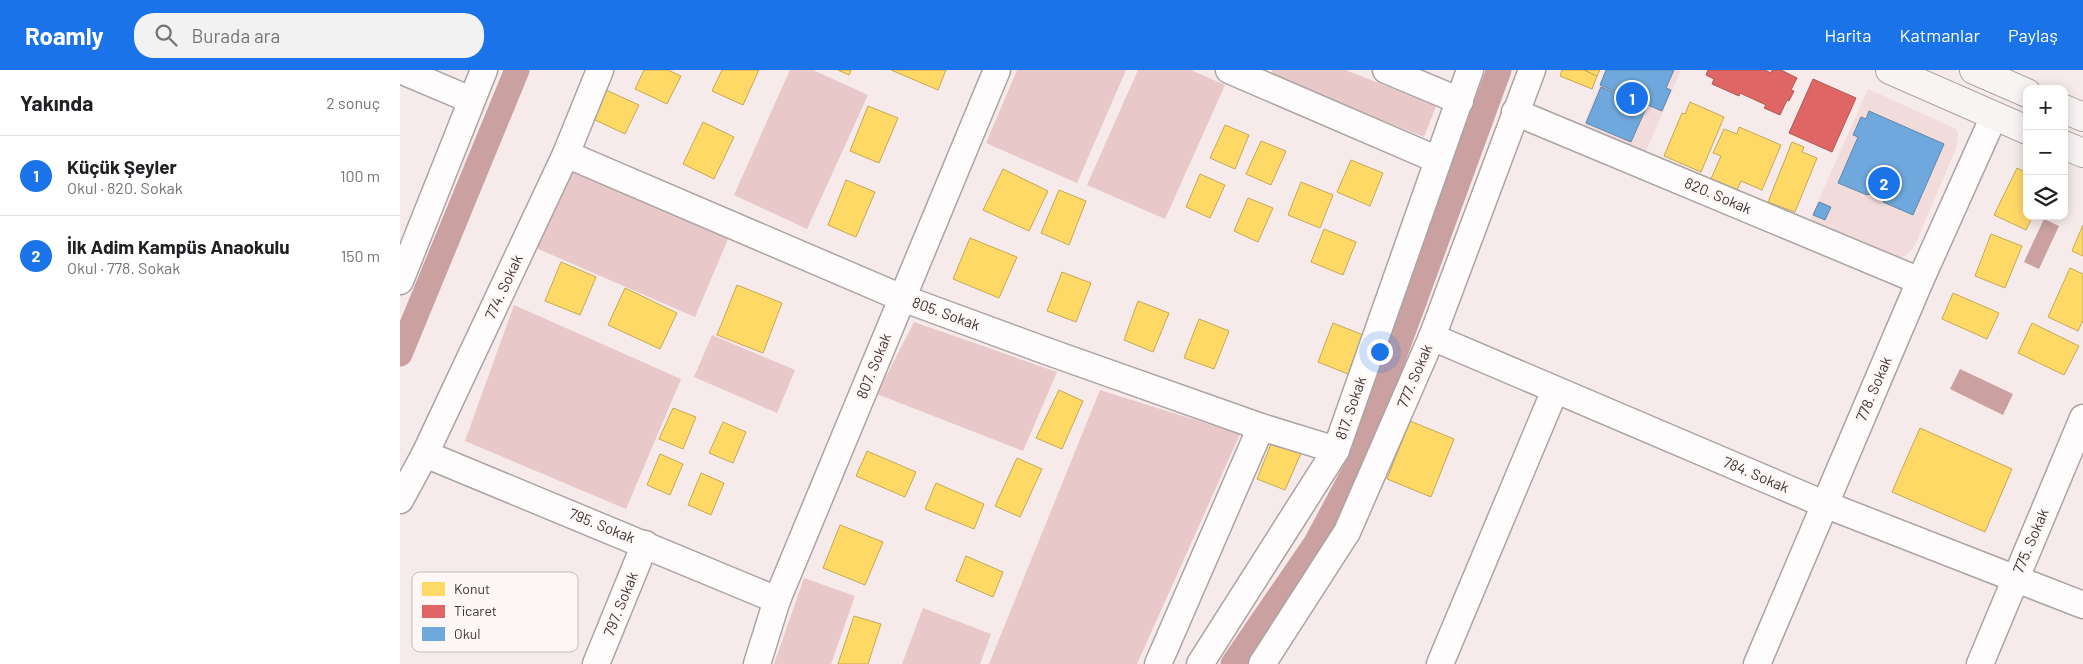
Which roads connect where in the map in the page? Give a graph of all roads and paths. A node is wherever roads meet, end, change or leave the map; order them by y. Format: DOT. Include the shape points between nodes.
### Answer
graph roads {
  1 [pos="400,70"];
  2 [pos="484,70"];
  3 [pos="600,70"];
  4 [pos="997,70"];
  5 [pos="1229,70"];
  6 [pos="1386,70"];
  7 [pos="1470,70"];
  8 [pos="1532,70"];
  9 [pos="1890,70"];
  10 [pos="1974,70"];
  11 [pos="2023,91"];
  12 [pos="471,100"];
  13 [pos="1460,101"];
  14 [pos="2068,111"];
  15 [pos="1515,112"];
  16 [pos="1994,116"];
  17 [pos="2083,117"];
  18 [pos="2023,128"];
  19 [pos="2068,147"];
  20 [pos="2083,153"];
  21 [pos="566,154"];
  22 [pos="1438,160"];
  23 [pos="1920,280"];
  24 [pos="400,281"];
  25 [pos="902,298"];
  26 [pos="1432,337"];
  27 [pos="1555,390"];
  28 [pos="2083,418"];
  29 [pos="1261,427"];
  30 [pos="1336,450"];
  31 [pos="425,454"];
  32 [pos="400,500"];
  33 [pos="1824,504"];
  34 [pos="645,544"];
  35 [pos="2015,579"];
  36 [pos="777,600"];
  37 [pos="2083,605"];
  38 [pos="596,664"];
  39 [pos="757,664"];
  40 [pos="1158,664"];
  41 [pos="1200,664"];
  42 [pos="1262,664"];
  43 [pos="1440,664"];
  44 [pos="1757,664"];
  45 [pos="1980,664"];
  1 -- 12 [label="street"];
  2 -- 12 [label="street"];
  3 -- 21 [label="street, 774. Sokak"];
  4 -- 25 [label="street, 807. Sokak"];
  5 -- 22 [label="street"];
  6 -- 13 [label="street"];
  7 -- 13 [label="street, 817. Sokak"];
  8 -- 15 [label="street, 777. Sokak"];
  9 -- 16 [label="main road"];
  10 -- 11 [label="main road"];
  12 -- 24 [label="street"];
  13 -- 22 [label="street, 817. Sokak"];
  14 -- 17 [label="main road"];
  15 -- 23 [label="street, 820. Sokak"];
  15 -- 26 [label="street, 777. Sokak"];
  16 -- 18 [label="main road"];
  16 -- 23 [label="street, 778. Sokak"];
  19 -- 20 [label="main road"];
  21 -- 25 [label="street, 805. Sokak"];
  21 -- 31 [label="street, 774. Sokak"];
  22 -- 30 [label="street, 817. Sokak"];
  23 -- 33 [label="street, 778. Sokak"];
  25 -- 29 [label="street, 805. Sokak"];
  25 -- 36 [label="street, 807. Sokak"];
  26 -- 27 [label="street, 784. Sokak"];
  26 -- 42 [label="street, 777. Sokak" via="1347,532"];
  27 -- 33 [label="street, 784. Sokak"];
  27 -- 43 [label="street"];
  28 -- 35 [label="street, 775. Sokak"];
  29 -- 30 [label="street, 805. Sokak"];
  29 -- 40 [label="street"];
  30 -- 41 [label="street, 817. Sokak"];
  31 -- 32 [label="street, 774. Sokak"];
  31 -- 34 [label="street, 795. Sokak"];
  33 -- 35 [label="street, 784. Sokak"];
  33 -- 44 [label="street, 778. Sokak"];
  34 -- 36 [label="street, 795. Sokak"];
  34 -- 38 [label="street, 797. Sokak"];
  35 -- 37 [label="street, 784. Sokak"];
  35 -- 45 [label="street, 775. Sokak"];
  36 -- 39 [label="street, 807. Sokak"];
}
